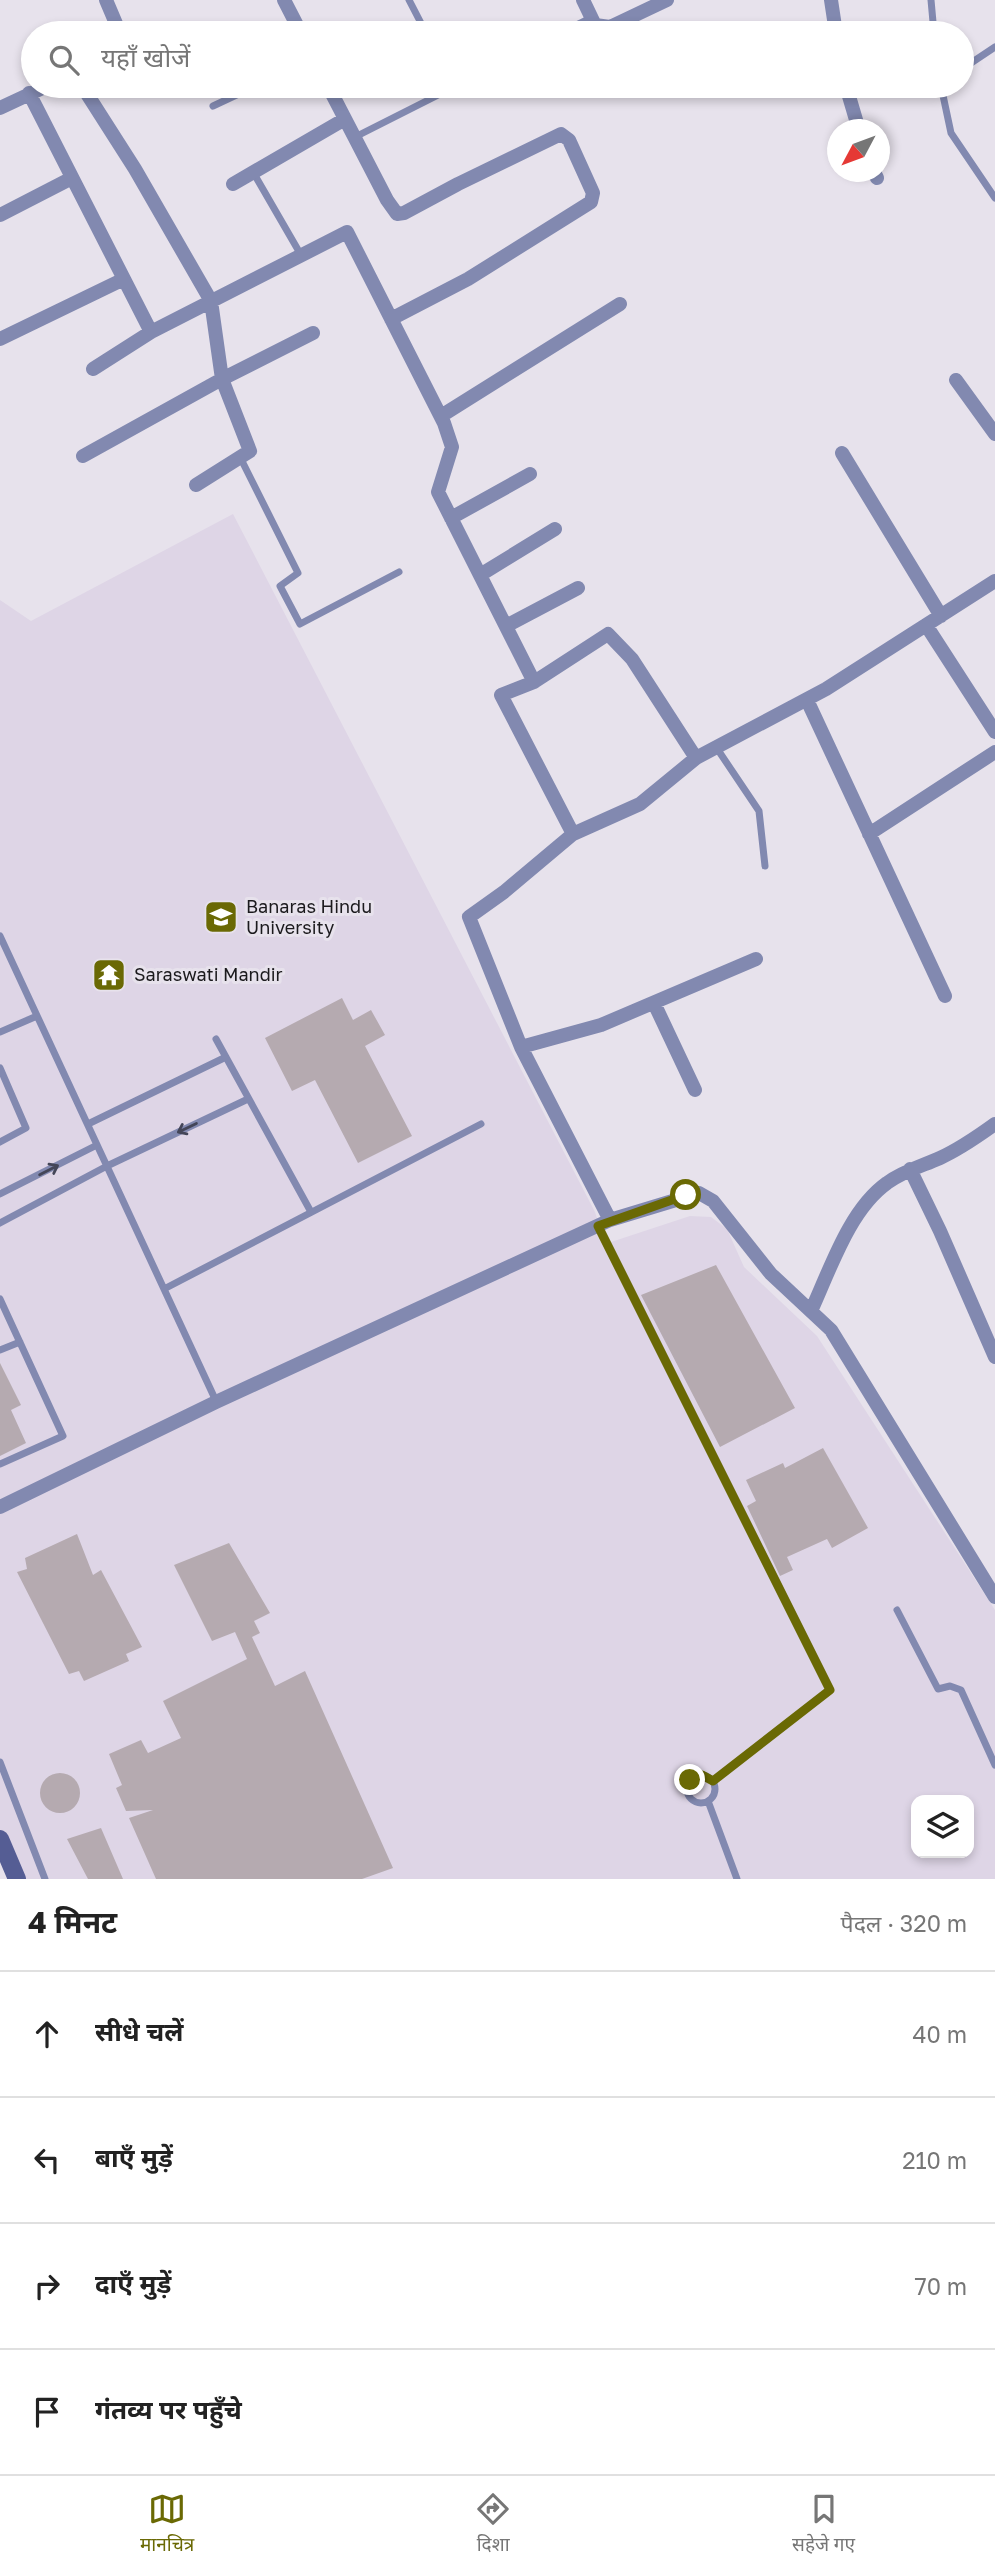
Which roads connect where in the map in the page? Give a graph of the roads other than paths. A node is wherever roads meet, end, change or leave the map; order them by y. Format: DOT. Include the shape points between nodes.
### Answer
graph roads {
  1 [pos="106,0"];
  2 [pos="284,0"];
  3 [pos="409,0"];
  4 [pos="583,0"];
  5 [pos="667,0"];
  6 [pos="831,0"];
  7 [pos="930,0"];
  8 [pos="592,18"];
  9 [pos="115,21"];
  10 [pos="295,21"];
  11 [pos="420,21"];
  12 [pos="586,21"];
  13 [pos="593,21"];
  14 [pos="623,21"];
  15 [pos="834,21"];
  16 [pos="933,21"];
  17 [pos="995,47"];
  18 [pos="974,61"];
  19 [pos="21,97"];
  20 [pos="32,98"];
  21 [pos="90,98"];
  22 [pos="230,98"];
  23 [pos="334,98"];
  24 [pos="432,98"];
  25 [pos="850,98"];
  26 [pos="944,98"];
  27 [pos="213,106"];
  28 [pos="0,108"];
  29 [pos="345,119"];
  30 [pos="856,119"];
  31 [pos="354,137"];
  32 [pos="253,172"];
  33 [pos="72,178"];
  34 [pos="233,184"];
  35 [pos="995,198"];
  36 [pos="0,215"];
  37 [pos="302,255"];
  38 [pos="124,279"];
  39 [pos="211,301"];
  40 [pos="620,304"];
  41 [pos="391,318"];
  42 [pos="151,332"];
  43 [pos="313,333"];
  44 [pos="0,339"];
  45 [pos="93,369"];
  46 [pos="222,379"];
  47 [pos="957,380"];
  48 [pos="441,416"];
  49 [pos="995,434"];
  50 [pos="842,453"];
  51 [pos="83,456"];
  52 [pos="240,457"];
  53 [pos="530,474"];
  54 [pos="196,485"];
  55 [pos="451,518"];
  56 [pos="555,530"];
  57 [pos="399,572"];
  58 [pos="480,575"];
  59 [pos="995,581"];
  60 [pos="578,588"];
  61 [pos="941,616"];
  62 [pos="926,625"];
  63 [pos="506,626"];
  64 [pos="534,682"];
  65 [pos="807,700"];
  66 [pos="995,732"];
  67 [pos="716,747"];
  68 [pos="995,752"];
  69 [pos="696,758"];
  70 [pos="572,834"];
  71 [pos="869,834"];
  72 [pos="765,866"];
  73 [pos="0,936"];
  74 [pos="755,959"];
  75 [pos="945,996"];
  76 [pos="654,1003"];
  77 [pos="37,1016"];
  78 [pos="0,1032"];
  79 [pos="216,1040"];
  80 [pos="521,1047"];
  81 [pos="226,1057"];
  82 [pos="0,1068"];
  83 [pos="695,1090"];
  84 [pos="248,1099"];
  85 [pos="88,1124"];
  86 [pos="481,1124"];
  87 [pos="995,1124"];
  88 [pos="0,1142"];
  89 [pos="97,1145"];
  90 [pos="107,1166"];
  91 [pos="909,1170"];
  92 [pos="0,1194"];
  93 [pos="311,1212"];
  94 [pos="0,1223"];
  95 [pos="604,1223"];
  96 [pos="164,1289"];
  97 [pos="0,1299"];
  98 [pos="811,1311"];
  99 [pos="20,1342"];
  100 [pos="0,1350"];
  101 [pos="995,1357"];
  102 [pos="216,1402"];
  103 [pos="0,1464"];
  104 [pos="0,1507"];
  105 [pos="995,1597"];
  106 [pos="897,1610"];
  107 [pos="0,1762"];
  108 [pos="995,1765"];
  109 [pos="713,1781"];
  110 [pos="708,1801"];
  111 [pos="0,1839"];
  112 [pos="17,1879"];
  113 [pos="45,1879"];
  114 [pos="737,1879"];
  1 -- 9 [label="street"];
  2 -- 10 [label="street"];
  3 -- 11 [label="lane"];
  4 -- 8 [label="street"];
  5 -- 14 [label="street"];
  6 -- 15 [label="street"];
  7 -- 16 [label="lane"];
  8 -- 12 [label="lane"];
  8 -- 13 [label="street"];
  17 -- 18 [label="lane"];
  19 -- 28 [label="street"];
  20 -- 33 [label="street"];
  21 -- 39 [label="street"];
  22 -- 27 [label="lane"];
  23 -- 29 [label="street"];
  24 -- 31 [label="lane"];
  25 -- 30 [label="street"];
  26 -- 35 [label="lane" via="951,133"];
  29 -- 31 [label="street"];
  29 -- 32 [label="street"];
  31 -- 41 [label="street" via="397,214 561,134 569,140 593,193 591,202 468,279"];
  32 -- 34 [label="street"];
  32 -- 37 [label="lane"];
  33 -- 36 [label="street"];
  33 -- 38 [label="street"];
  37 -- 39 [label="street"];
  37 -- 41 [label="street" via="347,232"];
  38 -- 42 [label="street"];
  38 -- 44 [label="street"];
  39 -- 42 [label="street"];
  39 -- 46 [label="street"];
  40 -- 48 [label="street"];
  41 -- 48 [label="street"];
  42 -- 45 [label="street"];
  43 -- 46 [label="street"];
  46 -- 51 [label="street"];
  46 -- 52 [label="street" via="250,451"];
  47 -- 49 [label="street"];
  48 -- 55 [label="street" via="452,447 438,492"];
  50 -- 61 [label="street"];
  52 -- 54 [label="street"];
  52 -- 57 [label="lane" via="298,573 280,586 299,624"];
  53 -- 55 [label="street"];
  55 -- 58 [label="street"];
  56 -- 58 [label="street"];
  58 -- 63 [label="street"];
  59 -- 61 [label="street"];
  60 -- 63 [label="street"];
  61 -- 62 [label="street"];
  62 -- 65 [label="street"];
  62 -- 66 [label="street"];
  63 -- 64 [label="street"];
  64 -- 69 [label="street" via="608,634 632,659"];
  64 -- 70 [label="street" via="501,695"];
  65 -- 67 [label="street"];
  65 -- 71 [label="street"];
  67 -- 69 [label="street"];
  67 -- 72 [label="lane" via="759,811"];
  68 -- 71 [label="street"];
  69 -- 70 [label="street" via="640,804"];
  70 -- 80 [label="street" via="469,917"];
  71 -- 75 [label="street"];
  73 -- 77 [label="lane"];
  74 -- 76 [label="street"];
  76 -- 80 [label="street" via="601,1025"];
  76 -- 83 [label="street"];
  77 -- 78 [label="lane"];
  77 -- 85 [label="lane"];
  79 -- 81 [label="lane"];
  80 -- 95 [label="street"];
  81 -- 84 [label="lane"];
  81 -- 85 [label="lane"];
  82 -- 88 [label="lane" via="26,1128"];
  84 -- 90 [label="lane, one-way"];
  84 -- 93 [label="lane"];
  85 -- 89 [label="lane"];
  86 -- 93 [label="lane"];
  87 -- 91 [label="street" via="957,1149"];
  89 -- 90 [label="lane"];
  92 -- 89 [label="lane, one-way"];
  90 -- 94 [label="lane"];
  90 -- 96 [label="lane"];
  91 -- 98 [label="street" via="887,1182 855,1219"];
  91 -- 101 [label="street"];
  93 -- 96 [label="lane"];
  95 -- 98 [label="street" via="699,1193 713,1201 771,1274"];
  95 -- 102 [label="street"];
  95 -- 109 [label="lane" via="830,1690"];
  96 -- 102 [label="lane"];
  97 -- 99 [label="lane"];
  98 -- 105 [label="street" via="831,1330"];
  99 -- 100 [label="lane"];
  99 -- 103 [label="lane" via="63,1436"];
  102 -- 104 [label="street"];
  106 -- 108 [label="lane" via="938,1689 950,1686 961,1690"];
  107 -- 113 [label="lane"];
  109 -- 110 [label="lane"];
  109 -- 110 [label="lane" via="702,1775 688,1784 690,1798"];
  110 -- 114 [label="lane"];
  111 -- 112 [label="main road"];
}
